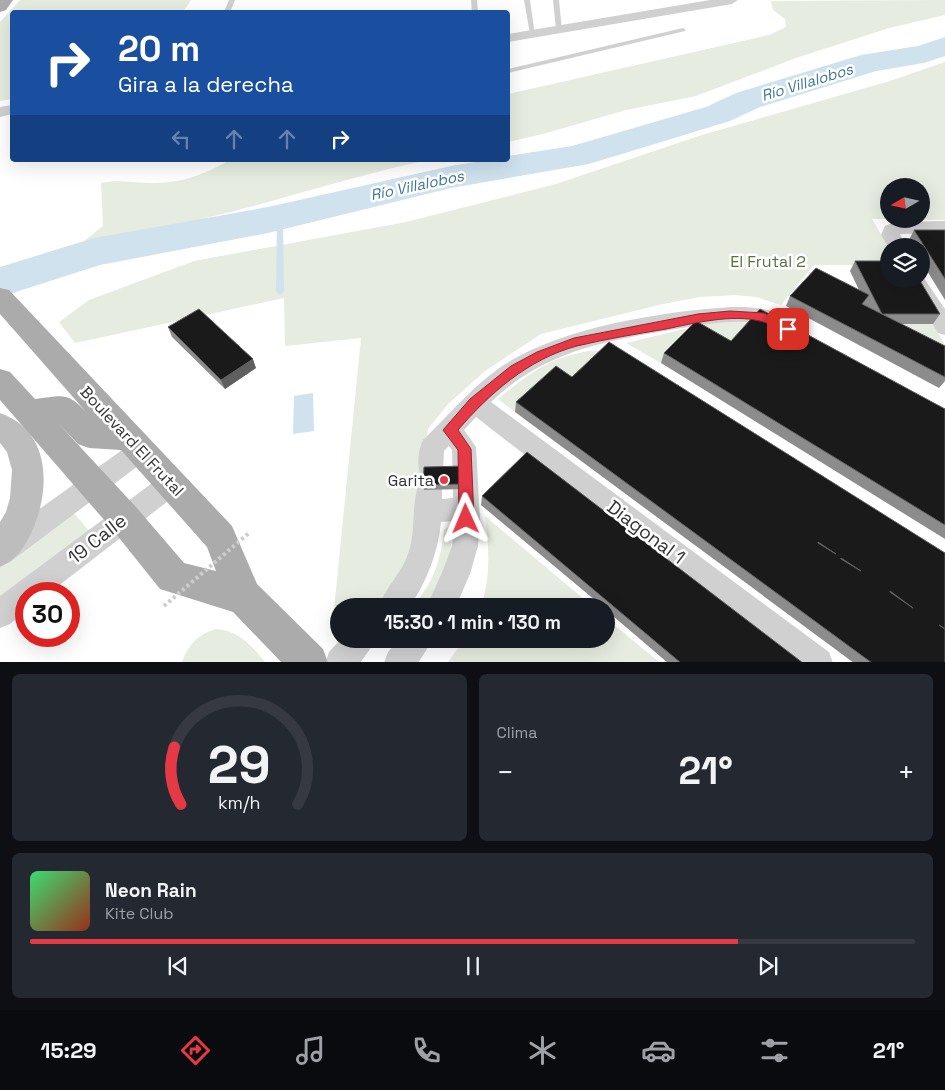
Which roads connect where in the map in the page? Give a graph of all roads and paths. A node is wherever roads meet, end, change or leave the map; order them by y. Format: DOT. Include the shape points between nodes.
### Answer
graph roads {
  1 [pos="6,0"];
  2 [pos="527,0"];
  3 [pos="556,0"];
  4 [pos="732,0"];
  5 [pos="0,7"];
  6 [pos="559,30"];
  7 [pos="683,30"];
  8 [pos="533,34"];
  9 [pos="510,38"];
  10 [pos="510,71"];
  11 [pos="945,227"];
  12 [pos="894,238"];
  13 [pos="921,288"];
  14 [pos="0,297"];
  15 [pos="945,327"];
  16 [pos="796,334"];
  17 [pos="596,337"];
  18 [pos="621,352"];
  19 [pos="69,374"];
  20 [pos="0,380"];
  21 [pos="474,402"];
  22 [pos="14,413"];
  23 [pos="0,426"];
  24 [pos="450,430"];
  25 [pos="135,444"];
  26 [pos="172,483"];
  27 [pos="94,485"];
  28 [pos="430,491"];
  29 [pos="466,509"];
  30 [pos="124,518"];
  31 [pos="249,533"];
  32 [pos="0,551"];
  33 [pos="399,598"];
  34 [pos="445,598"];
  35 [pos="251,604"];
  36 [pos="164,606"];
  37 [pos="0,614"];
  38 [pos="343,648"];
  39 [pos="410,648"];
  40 [pos="318,661"];
  41 [pos="399,662"];
  42 [pos="818,662"];
  1 -- 5 [label="main road"];
  2 -- 8 [label="lane"];
  3 -- 6 [label="lane"];
  4 -- 6 [label="street"];
  6 -- 8 [label="street"];
  7 -- 10 [label="lane"];
  8 -- 9 [label="street"];
  11 -- 12 [label="street" via="898,227"];
  13 -- 15 [label="street"];
  14 -- 19 [label="main road, Boulevard El Frutal"];
  16 -- 17 [label="street" via="764,317 730,315"];
  17 -- 18 [label="street"];
  17 -- 21 [label="street" via="554,349 528,362 503,377"];
  19 -- 22 [label="main road" via="55,396"];
  19 -- 25 [label="main road, Boulevard El Frutal"];
  20 -- 22 [label="main road, Boulevard El Frutal"];
  21 -- 24 [label="street"];
  21 -- 42 [label="street, Diagonal 1"];
  22 -- 25 [label="main road" via="64,408 89,435"];
  22 -- 27 [label="main road, Boulevard El Frutal"];
  23 -- 32 [label="main road" via="10,432 19,444 29,475 22,515"];
  24 -- 28 [label="street" via="432,447"];
  24 -- 29 [label="street" via="465,449"];
  25 -- 26 [label="main road, Boulevard El Frutal"];
  25 -- 27 [label="street"];
  26 -- 30 [label="street, 19 Calle"];
  26 -- 35 [label="main road, Boulevard El Frutal" via="220,537"];
  27 -- 30 [label="main road, Boulevard El Frutal"];
  27 -- 32 [label="street"];
  28 -- 29 [label="street"];
  28 -- 33 [label="street" via="428,533 423,555"];
  29 -- 34 [label="street" via="465,546"];
  30 -- 35 [label="main road, Boulevard El Frutal" via="172,577"];
  30 -- 37 [label="street, 19 Calle"];
  31 -- 36 [label="path, bridge"];
  35 -- 40 [label="main road, Boulevard El Frutal"];
  38 -- 40 [label="street"];
  39 -- 41 [label="street"];
}
